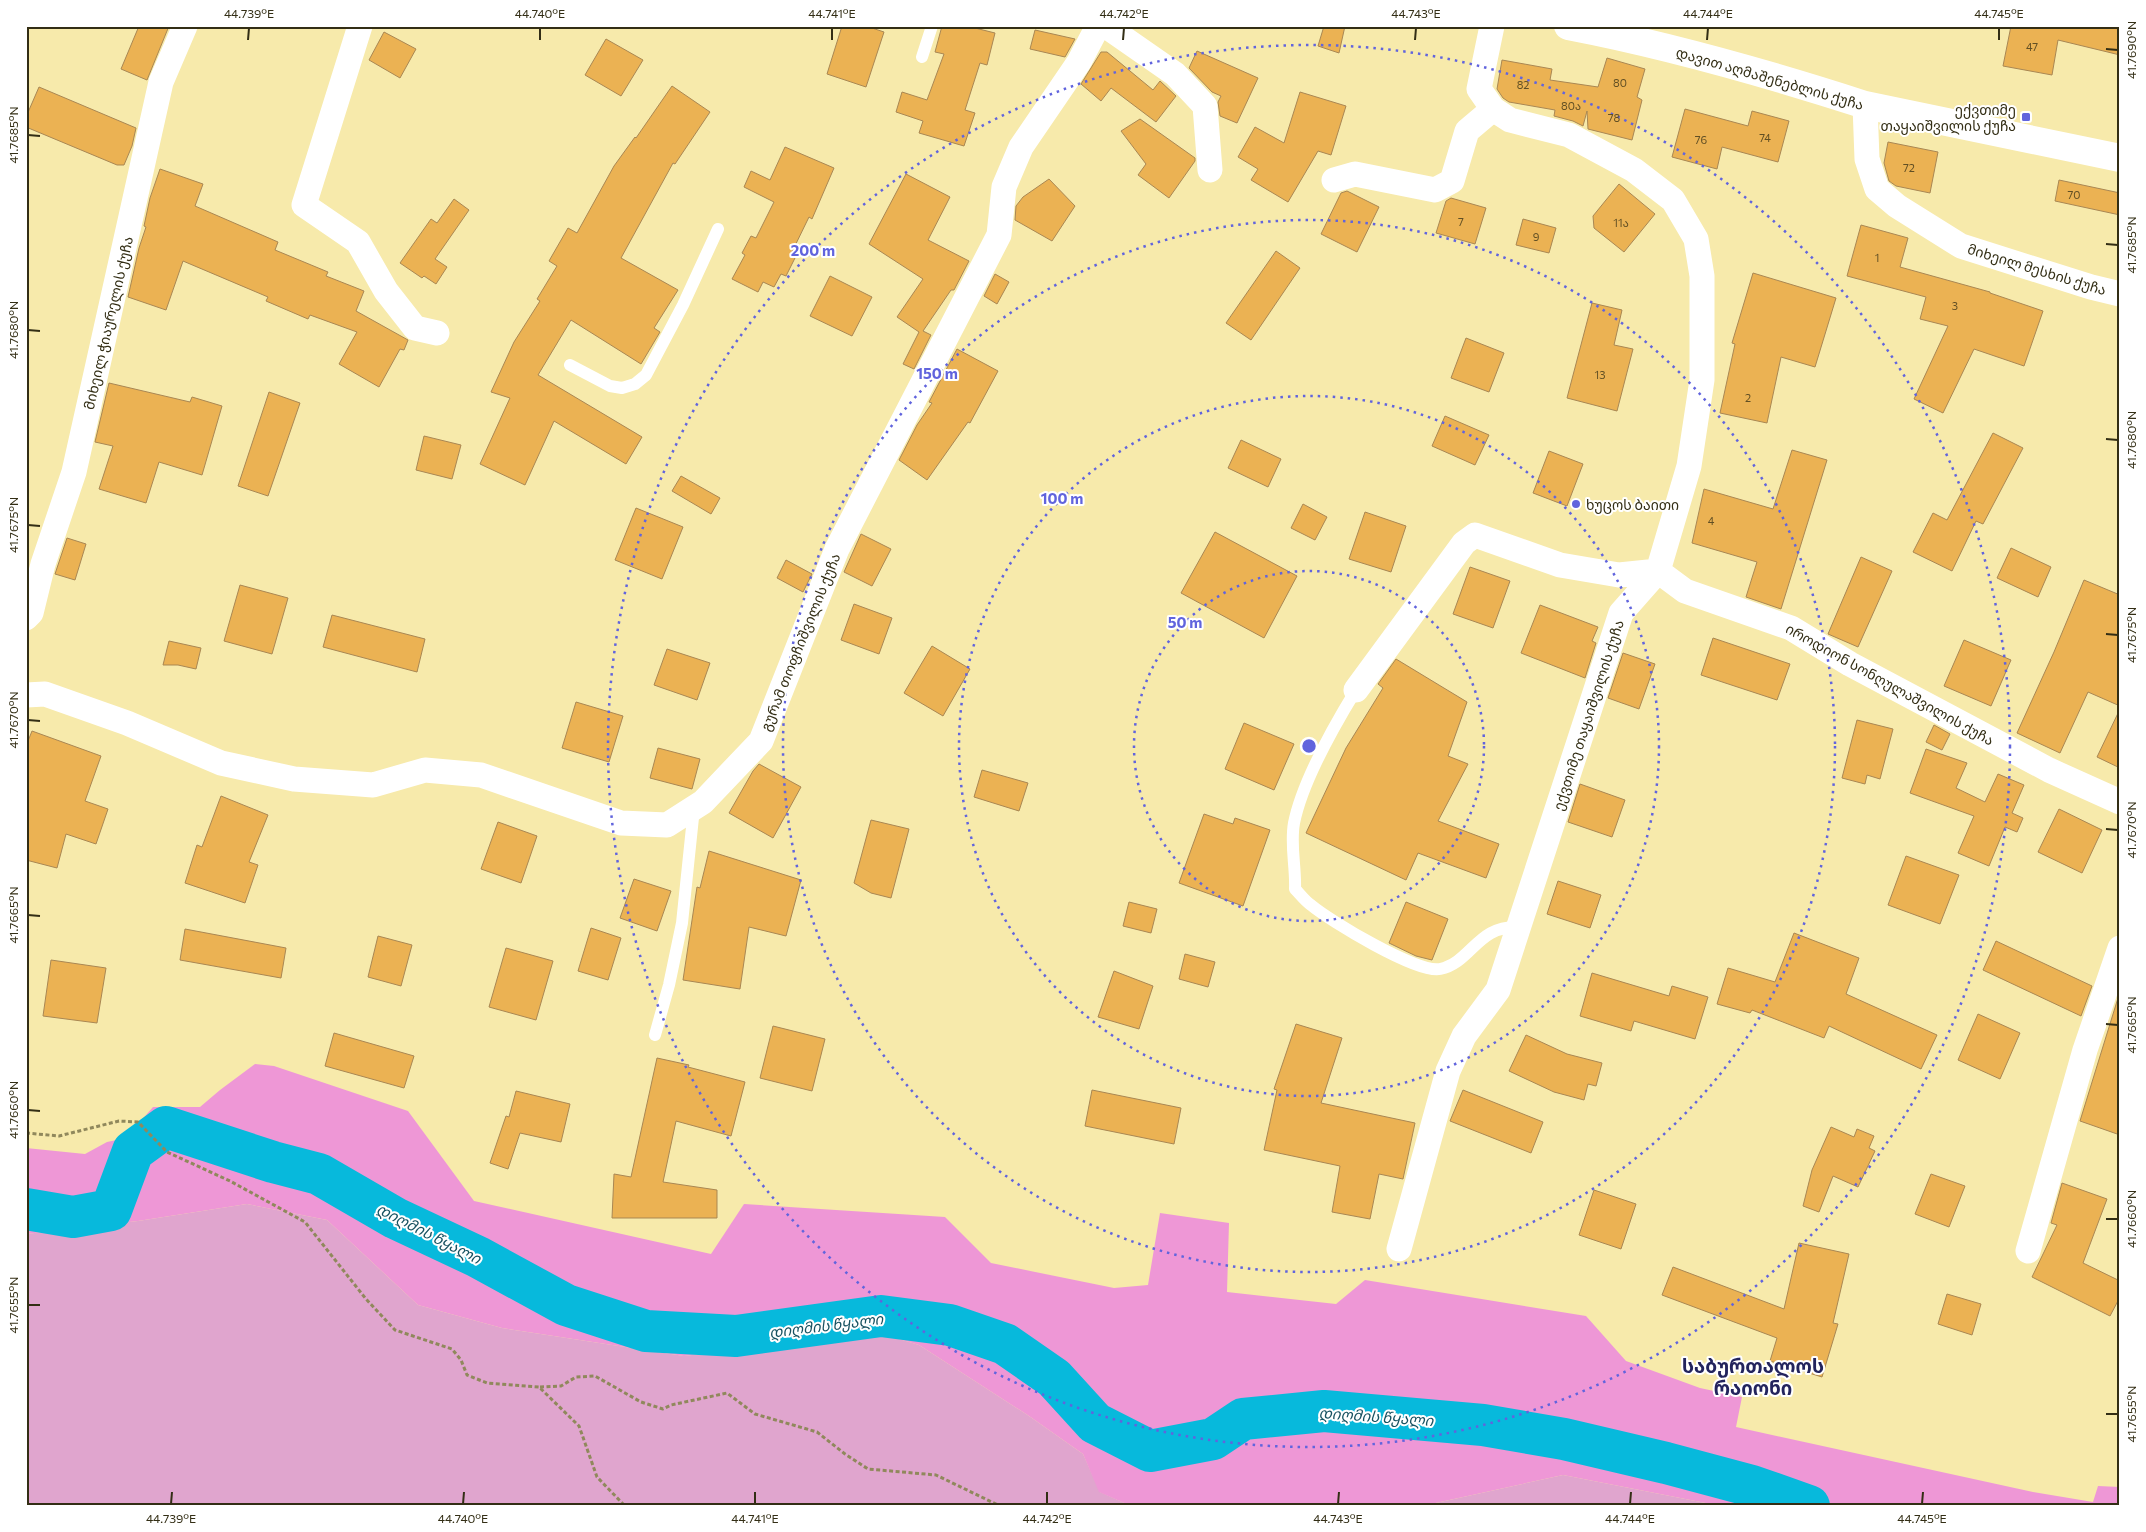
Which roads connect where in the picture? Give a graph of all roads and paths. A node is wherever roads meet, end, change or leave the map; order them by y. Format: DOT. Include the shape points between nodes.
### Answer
graph roads {
  1 [pos="185,26"];
  2 [pos="360,26"];
  3 [pos="932,26"];
  4 [pos="1098,26"];
  5 [pos="1106,26"];
  6 [pos="1492,26"];
  7 [pos="1568,26"];
  8 [pos="922,57"];
  9 [pos="1865,105"];
  10 [pos="1493,109"];
  11 [pos="2120,158"];
  12 [pos="1210,170"];
  13 [pos="1334,180"];
  14 [pos="718,229"];
  15 [pos="2120,294"];
  16 [pos="437,333"];
  17 [pos="570,365"];
  18 [pos="1658,571"];
  19 [pos="26,618"];
  20 [pos="1356,690"];
  21 [pos="26,695"];
  22 [pos="2120,802"];
  23 [pos="694,808"];
  24 [pos="1519,927"];
  25 [pos="2120,948"];
  26 [pos="655,1035"];
  27 [pos="26,1133"];
  28 [pos="1399,1249"];
  29 [pos="2028,1250"];
  30 [pos="539,1387"];
  31 [pos="625,1506"];
  32 [pos="1000,1506"];
  1 -- 19 [label="street, მიხეილ ჭიაურელის ქუჩა" via="161,82 74,472 43,564 31,613"];
  2 -- 16 [label="street" via="304,205 358,242 386,291 415,328"];
  3 -- 8 [label="lane"];
  4 -- 23 [label="street, გურამ თოფჩიშვილის ქუჩა" via="1079,62 1021,147 1004,187 999,235 837,548 761,741"];
  5 -- 12 [label="street" via="1175,74 1205,106"];
  6 -- 10 [label="street, ექვთიმე თაყაიშვილის ქუჩა" via="1479,89"];
  7 -- 9 [label="street, დავით აღმაშენებლის ქუჩა" via="1626,37"];
  9 -- 11 [label="street, დავით აღმაშენებლის ქუჩა"];
  9 -- 15 [label="street, მიხეილ მესხის ქუჩა" via="1867,159 1877,189 1897,206 1961,246"];
  10 -- 13 [label="street" via="1467,130 1452,181 1435,190 1355,174"];
  10 -- 18 [label="street, ექვთიმე თაყაიშვილის ქუჩა" via="1510,120 1569,135 1634,170 1673,200 1696,239 1702,276 1702,380 1689,466"];
  14 -- 17 [label="lane" via="646,375 635,384 622,388 610,386"];
  18 -- 20 [label="street" via="1619,576 1560,564 1475,535 1464,543"];
  18 -- 22 [label="street, იროდიონ სონღულაშვილის ქუჩა" via="1685,591 1790,628 1850,664 2049,770"];
  18 -- 24 [label="street, ექვთიმე თაყაიშვილის ქუჩა" via="1622,613"];
  20 -- 24 [label="lane" via="1340,715 1302,796 1294,824 1292,848 1295,889 1310,905 1368,942 1440,970 1458,960 1485,935 1505,926"];
  21 -- 23 [label="street, გურამ თოფჩიშვილის ქუჩა" via="45,694 127,723 221,763 294,779 373,785 425,770 481,775 621,823 667,824"];
  23 -- 26 [label="lane" via="682,923"];
  24 -- 28 [label="street, ექვთიმე თაყაიშვილის ქუჩა" via="1498,990 1464,1036 1448,1071"];
  25 -- 29 [label="street" via="2085,1050"];
  27 -- 30 [label="path" via="59,1136 119,1121 138,1122 167,1152 230,1181 305,1222 394,1330 452,1349 461,1360 466,1375 487,1383"];
  30 -- 31 [label="path" via="579,1426 598,1477"];
  30 -- 32 [label="path" via="560,1386 576,1377 595,1376 641,1402 663,1409 727,1393 755,1414 817,1432 868,1469 936,1475"];
}
